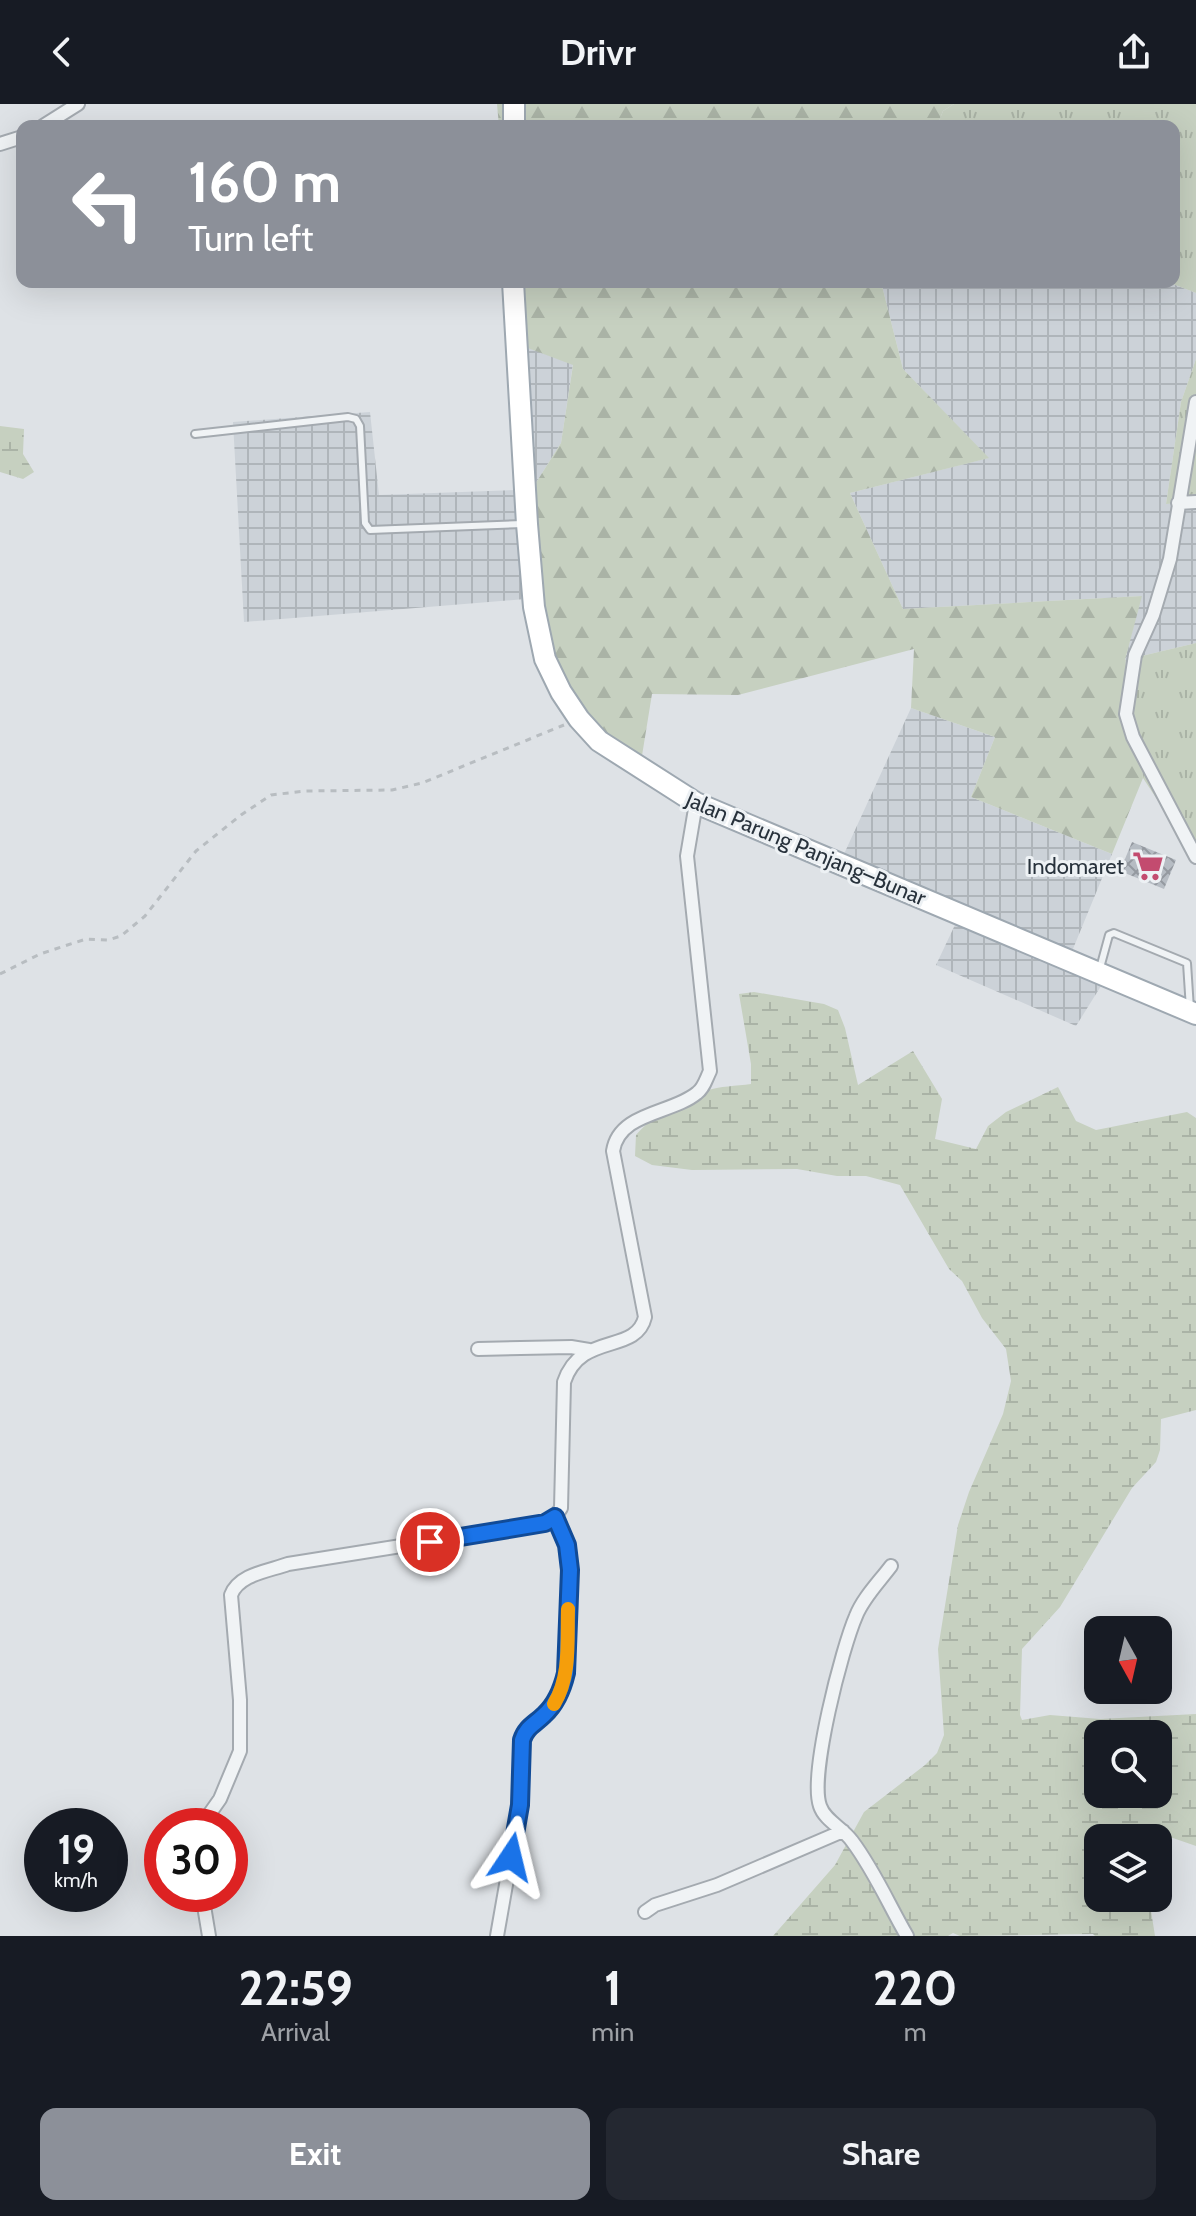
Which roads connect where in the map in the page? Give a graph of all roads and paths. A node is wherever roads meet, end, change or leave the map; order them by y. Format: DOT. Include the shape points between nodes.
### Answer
graph roads {
  1 [pos="78,104"];
  2 [pos="53,120"];
  3 [pos="509,288"];
  4 [pos="1196,402"];
  5 [pos="195,434"];
  6 [pos="1196,502"];
  7 [pos="1178,503"];
  8 [pos="527,524"];
  9 [pos="579,719"];
  10 [pos="696,803"];
  11 [pos="1196,857"];
  12 [pos="1098,973"];
  13 [pos="0,974"];
  14 [pos="1193,1013"];
  15 [pos="478,1349"];
  16 [pos="589,1350"];
  17 [pos="555,1517"];
  18 [pos="891,1566"];
  19 [pos="214,1808"];
  20 [pos="843,1831"];
  21 [pos="205,1912"];
  22 [pos="645,1912"];
  23 [pos="209,1936"];
  24 [pos="497,1936"];
  25 [pos="907,1936"];
  1 -- 2 [label="street"];
  3 -- 8 [label="main road, Jalan Parung Panjang–Bunar"];
  4 -- 7 [label="street"];
  5 -- 8 [label="lane" via="356,419 365,523 370,530"];
  6 -- 7 [label="street"];
  7 -- 11 [label="street" via="1170,559 1135,655 1126,714"];
  8 -- 9 [label="main road, Jalan Parung Panjang–Bunar" via="534,607 545,659"];
  9 -- 10 [label="main road, Jalan Parung Panjang–Bunar" via="623,759"];
  9 -- 13 [label="path" via="422,783 392,790 271,795 196,851 145,916 121,936 86,939"];
  10 -- 12 [label="main road, Jalan Parung Panjang–Bunar"];
  10 -- 16 [label="street" via="687,856 710,1071 697,1093 628,1126 615,1140 645,1317 636,1335"];
  12 -- 14 [label="main road, Jalan Parung Panjang–Bunar"];
  12 -- 14 [label="lane" via="1114,933 1158,951 1188,965"];
  15 -- 16 [label="street"];
  16 -- 17 [label="street" via="574,1360 564,1382 561,1508"];
  17 -- 19 [label="street" via="545,1523 288,1564 247,1577 231,1595 240,1751"];
  17 -- 24 [label="street" via="570,1570 566,1673 555,1703 525,1730 522,1740 520,1805"];
  18 -- 20 [label="street" via="857,1612 830,1708 818,1794 827,1818"];
  20 -- 22 [label="street"];
  20 -- 25 [label="street"];
  21 -- 23 [label="street"];
}
